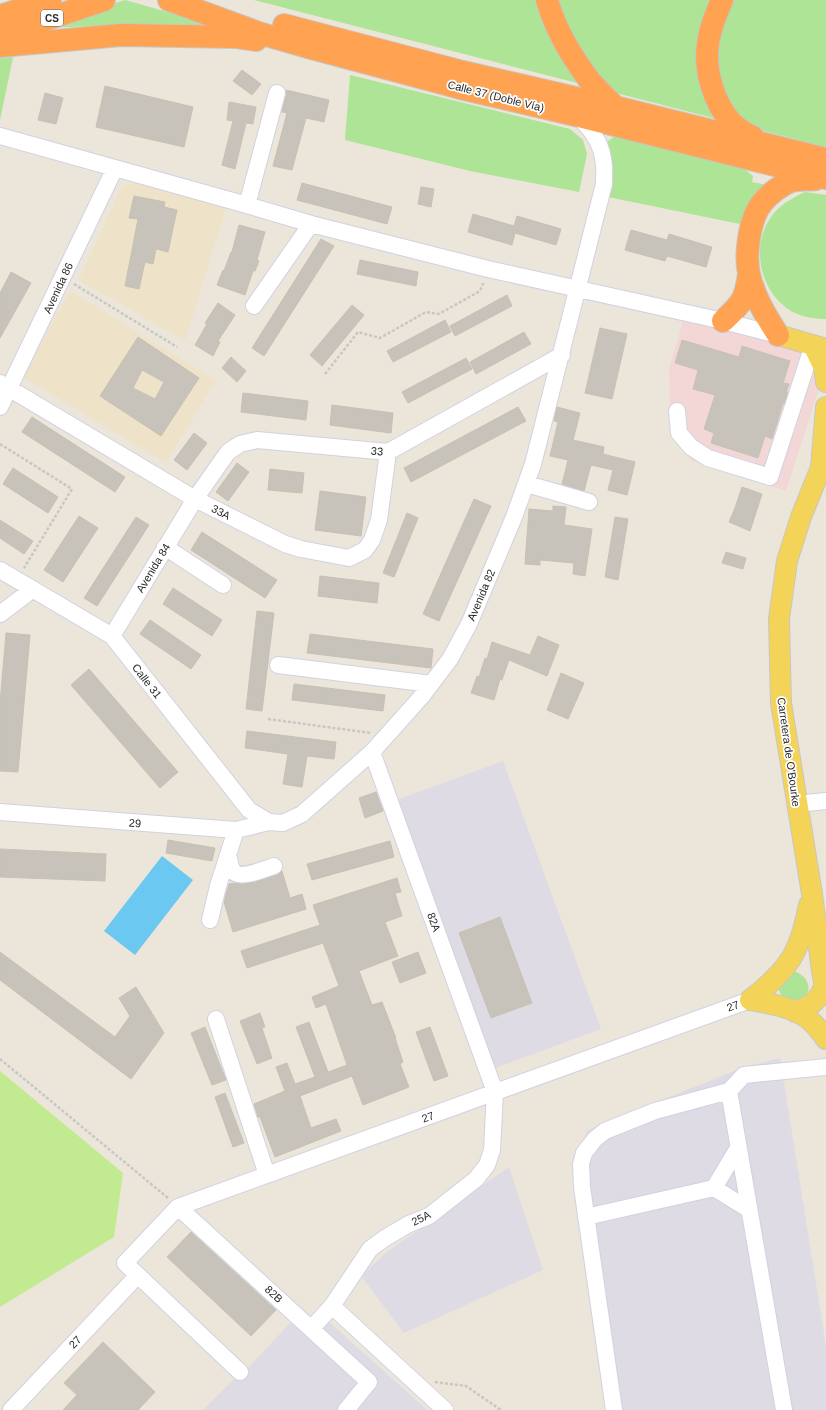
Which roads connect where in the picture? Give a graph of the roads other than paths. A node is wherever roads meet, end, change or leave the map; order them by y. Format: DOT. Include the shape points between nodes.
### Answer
graph roads {
  1 [pos="50,0"];
  2 [pos="104,0"];
  3 [pos="169,0"];
  4 [pos="179,0"];
  5 [pos="547,0"];
  6 [pos="722,0"];
  7 [pos="0,16"];
  8 [pos="0,35"];
  9 [pos="0,46"];
  10 [pos="311,48"];
  11 [pos="277,93"];
  12 [pos="615,107"];
  13 [pos="575,115"];
  14 [pos="0,136"];
  15 [pos="764,144"];
  16 [pos="115,168"];
  17 [pos="826,172"];
  18 [pos="247,205"];
  19 [pos="311,224"];
  20 [pos="749,274"];
  21 [pos="578,289"];
  22 [pos="254,306"];
  23 [pos="723,321"];
  24 [pos="778,335"];
  25 [pos="822,345"];
  26 [pos="562,355"];
  27 [pos="826,382"];
  28 [pos="5,386"];
  29 [pos="0,407"];
  30 [pos="826,407"];
  31 [pos="677,410"];
  32 [pos="388,452"];
  33 [pos="824,461"];
  34 [pos="526,484"];
  35 [pos="195,499"];
  36 [pos="589,502"];
  37 [pos="165,547"];
  38 [pos="0,570"];
  39 [pos="223,585"];
  40 [pos="33,589"];
  41 [pos="0,614"];
  42 [pos="112,636"];
  43 [pos="278,665"];
  44 [pos="432,684"];
  45 [pos="372,752"];
  46 [pos="826,801"];
  47 [pos="797,804"];
  48 [pos="0,812"];
  49 [pos="269,822"];
  50 [pos="236,830"];
  51 [pos="228,856"];
  52 [pos="274,866"];
  53 [pos="812,894"];
  54 [pos="210,920"];
  55 [pos="792,958"];
  56 [pos="824,983"];
  57 [pos="750,1000"];
  58 [pos="795,1012"];
  59 [pos="216,1019"];
  60 [pos="826,1039"];
  61 [pos="826,1067"];
  62 [pos="729,1091"];
  63 [pos="495,1092"];
  64 [pos="738,1148"];
  65 [pos="267,1175"];
  66 [pos="714,1188"];
  67 [pos="178,1207"];
  68 [pos="748,1209"];
  69 [pos="586,1217"];
  70 [pos="138,1275"];
  71 [pos="332,1306"];
  72 [pos="311,1329"];
  73 [pos="240,1372"];
  74 [pos="11,1410"];
  75 [pos="346,1410"];
  76 [pos="445,1410"];
  77 [pos="614,1410"];
  78 [pos="784,1410"];
  1 -- 7 [label="highway, CS"];
  2 -- 8 [label="highway, CS"];
  3 -- 10 [label="highway, Calle 37 (Doble Vía)" via="259,33"];
  4 -- 12 [label="highway, Calle 37 (Doble Vía)" via="463,72"];
  5 -- 12 [label="highway" via="552,18 569,50 588,78"];
  6 -- 15 [label="highway" via="708,44 710,82 732,124"];
  9 -- 10 [label="highway" via="121,35 236,38"];
  10 -- 13 [label="highway, Calle 37 (Doble Vía)" via="452,86"];
  11 -- 18 [label="street"];
  12 -- 15 [label="highway, Calle 37 (Doble Vía)"];
  13 -- 17 [label="highway, Calle 37 (Doble Vía)"];
  13 -- 21 [label="street, Avenida 82" via="597,138 603,158 604,184"];
  14 -- 16 [label="street"];
  15 -- 17 [label="highway"];
  16 -- 18 [label="street"];
  16 -- 28 [label="street, Avenida 86" via="63,277"];
  17 -- 20 [label="highway" via="792,181 776,190 761,204 750,237"];
  18 -- 19 [label="street"];
  19 -- 21 [label="street"];
  19 -- 22 [label="street"];
  20 -- 23 [label="highway" via="741,304"];
  20 -- 24 [label="highway" via="760,306"];
  21 -- 23 [label="street"];
  21 -- 26 [label="street, Avenida 82"];
  23 -- 24 [label="street"];
  24 -- 25 [label="main road"];
  25 -- 27 [label="main road"];
  25 -- 31 [label="street" via="770,477 708,458 691,447 680,433"];
  26 -- 32 [label="street, 33"];
  26 -- 34 [label="street, Avenida 82"];
  28 -- 29 [label="street, Avenida 86"];
  28 -- 35 [label="street, 33A"];
  30 -- 33 [label="main road, Carretera de O'Bourke"];
  32 -- 35 [label="street, 33" via="257,440 240,444 228,452"];
  32 -- 35 [label="street, 33A" via="379,520 372,540 365,550 349,558 285,544"];
  33 -- 47 [label="main road, Carretera de O'Bourke" via="801,517 787,562 779,619 781,704"];
  34 -- 36 [label="street"];
  34 -- 44 [label="street, Avenida 82" via="469,624 450,659"];
  35 -- 37 [label="street, Avenida 84"];
  37 -- 39 [label="street"];
  37 -- 42 [label="street, Avenida 84"];
  38 -- 40 [label="street, Calle 31"];
  40 -- 41 [label="street"];
  40 -- 42 [label="street, Calle 31"];
  42 -- 49 [label="street, Calle 31" via="249,810"];
  43 -- 44 [label="street"];
  44 -- 45 [label="street, Avenida 82"];
  45 -- 49 [label="street, Avenida 82" via="302,814 283,823"];
  45 -- 63 [label="street, 82A"];
  46 -- 47 [label="street"];
  47 -- 53 [label="main road, Carretera de O'Bourke"];
  48 -- 50 [label="street, 29"];
  49 -- 50 [label="street, 29"];
  50 -- 51 [label="street"];
  51 -- 52 [label="street" via="232,870 244,876"];
  51 -- 54 [label="street"];
  53 -- 55 [label="main road" via="804,929"];
  53 -- 56 [label="main road, Carretera de O'Bourke"];
  55 -- 56 [label="main road" via="814,964"];
  55 -- 57 [label="main road" via="767,987"];
  56 -- 58 [label="main road" via="821,995 814,1003"];
  57 -- 58 [label="main road" via="770,1003"];
  57 -- 63 [label="street, 27"];
  58 -- 60 [label="main road" via="807,1019"];
  59 -- 65 [label="street"];
  61 -- 62 [label="street" via="744,1076"];
  62 -- 64 [label="street"];
  62 -- 69 [label="street" via="655,1111 605,1131 595,1139 584,1152 581,1164"];
  63 -- 65 [label="street, 27"];
  63 -- 71 [label="street, 25A" via="492,1150 487,1165 476,1180 429,1216 385,1238 370,1249"];
  64 -- 66 [label="street"];
  64 -- 68 [label="street"];
  65 -- 67 [label="street, 27"];
  66 -- 68 [label="street"];
  66 -- 69 [label="street"];
  67 -- 70 [label="street, 27" via="125,1263"];
  67 -- 72 [label="street, 82B"];
  68 -- 78 [label="street"];
  69 -- 77 [label="street"];
  70 -- 73 [label="street"];
  70 -- 74 [label="street, 27"];
  71 -- 72 [label="street, 25A"];
  71 -- 76 [label="street"];
  72 -- 75 [label="street, 82B" via="369,1382"];
}
